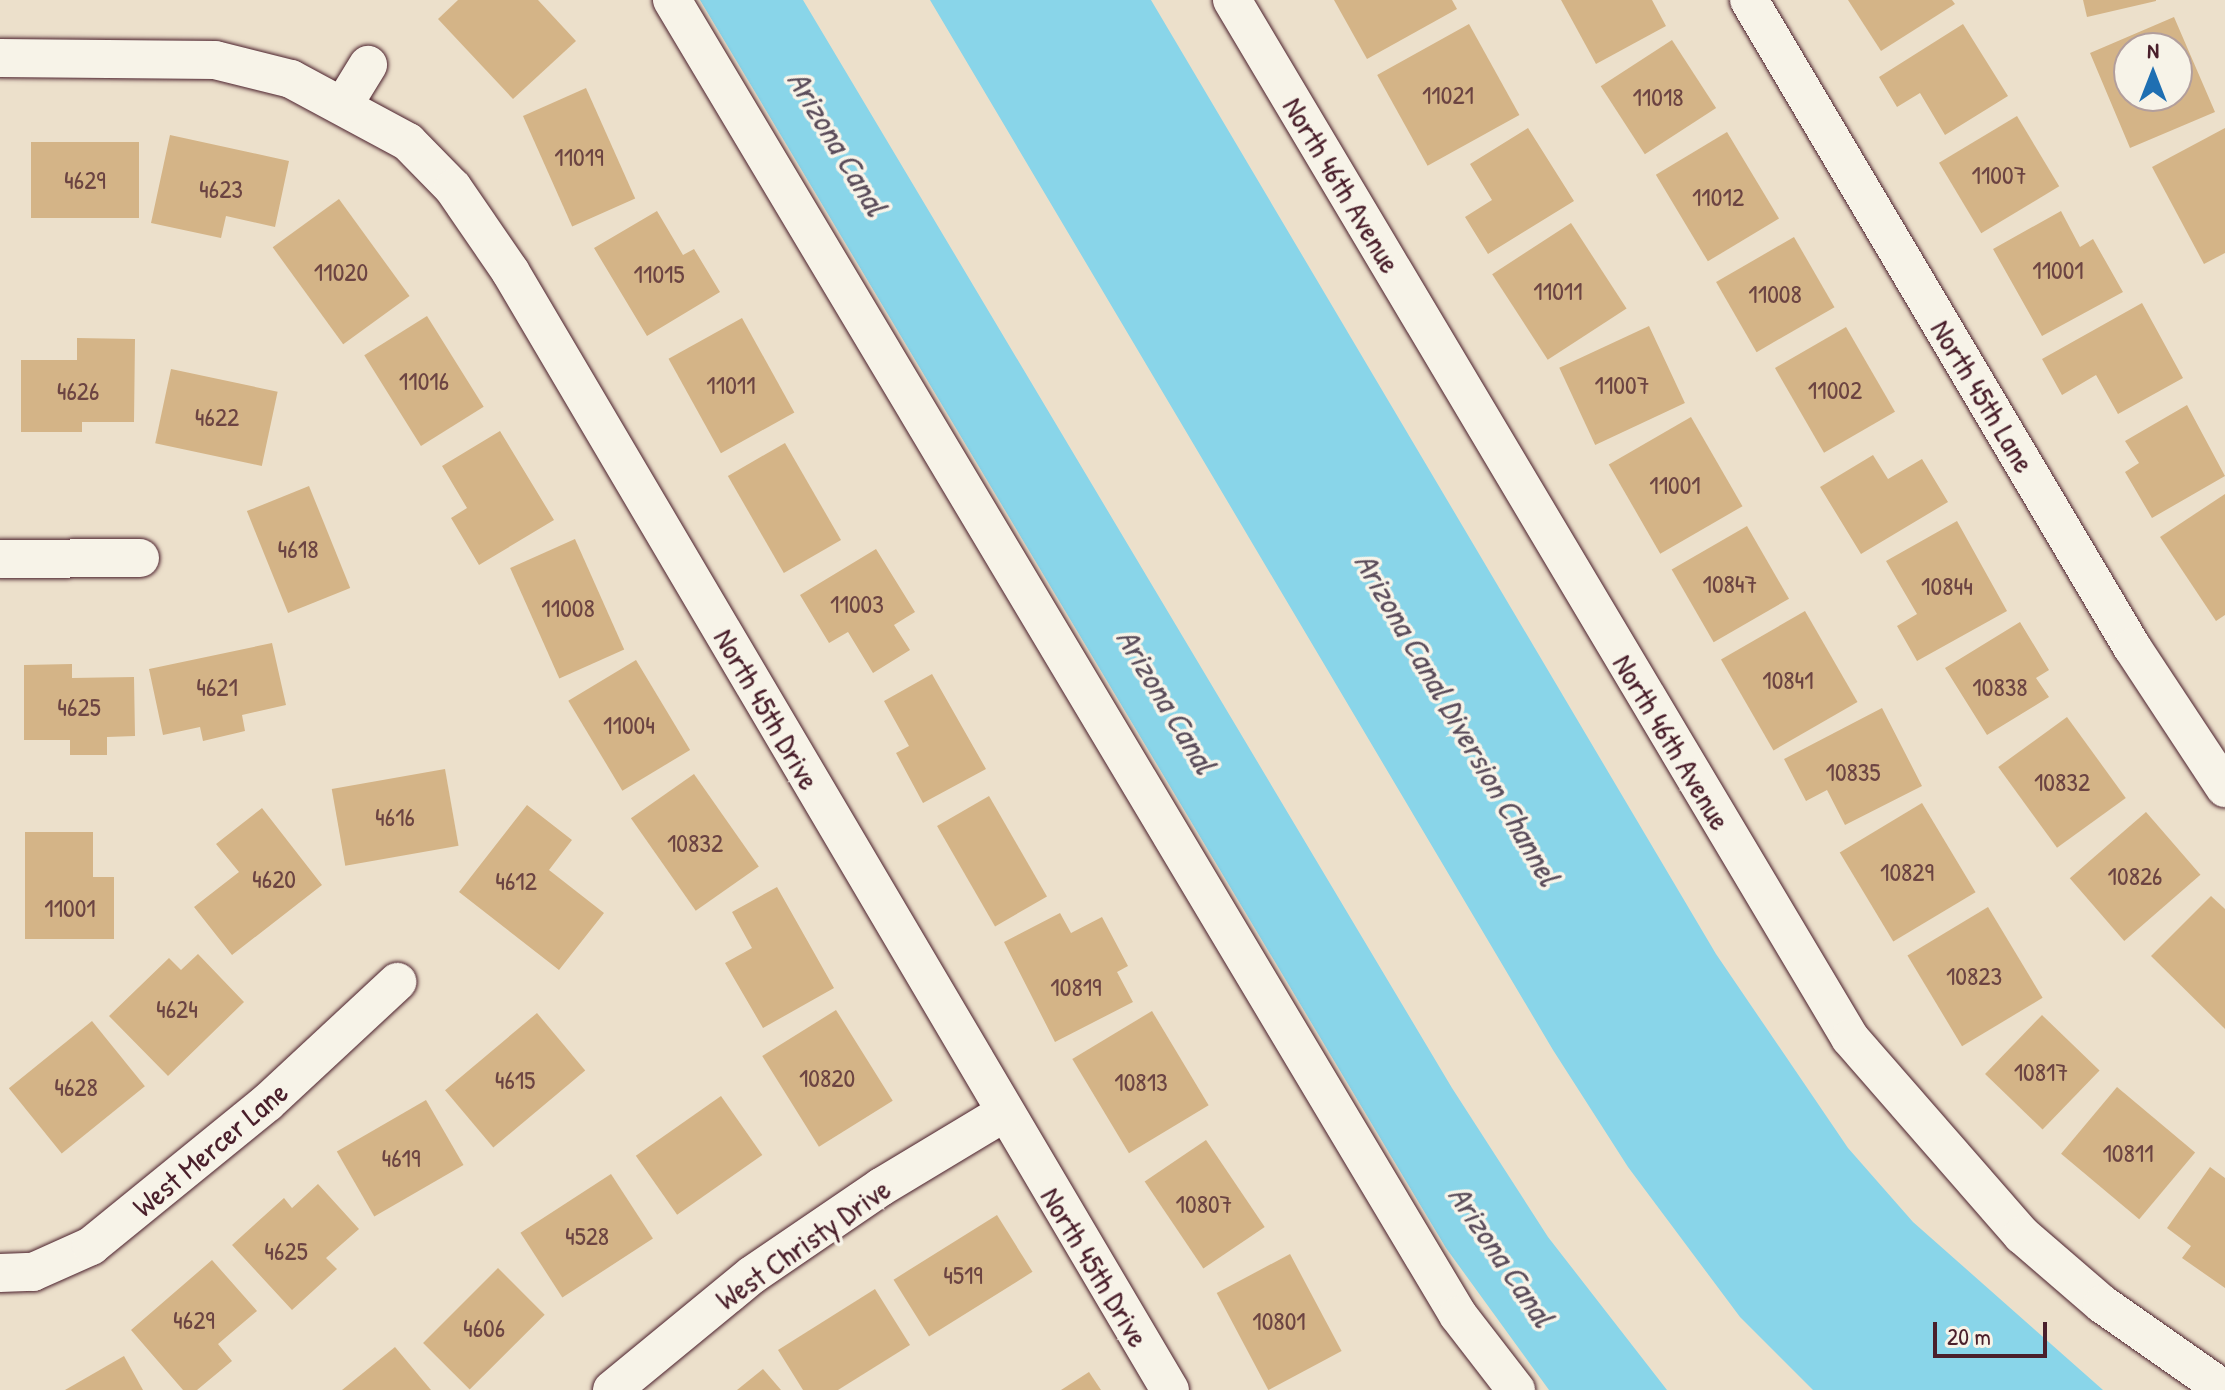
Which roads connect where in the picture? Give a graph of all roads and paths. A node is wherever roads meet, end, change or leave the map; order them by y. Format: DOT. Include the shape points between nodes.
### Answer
graph roads {
  1 [pos="672,0"];
  2 [pos="1232,0"];
  3 [pos="1749,0"];
  4 [pos="0,58"];
  5 [pos="368,65"];
  6 [pos="344,104"];
  7 [pos="140,558"];
  8 [pos="0,559"];
  9 [pos="2225,788"];
  10 [pos="397,982"];
  11 [pos="1004,1113"];
  12 [pos="0,1273"];
  13 [pos="612,1390"];
  14 [pos="1170,1390"];
  15 [pos="1516,1390"];
  16 [pos="2225,1390"];
  1 -- 15 [label="street" via="1458,1315"];
  2 -- 16 [label="street, North 46th Avenue" via="1850,1038 2022,1235 2102,1304"];
  3 -- 9 [label="street, North 45th Lane" via="2132,647"];
  4 -- 6 [label="street, North 45th Drive" via="215,60 291,79"];
  5 -- 6 [label="street"];
  6 -- 11 [label="street, North 45th Drive" via="408,142 444,179 510,271"];
  7 -- 8 [label="street"];
  10 -- 12 [label="street, West Mercer Lane" via="267,1103 91,1246 33,1272"];
  11 -- 13 [label="street, West Christy Drive" via="881,1187 752,1275"];
  11 -- 14 [label="street, North 45th Drive"];
}
